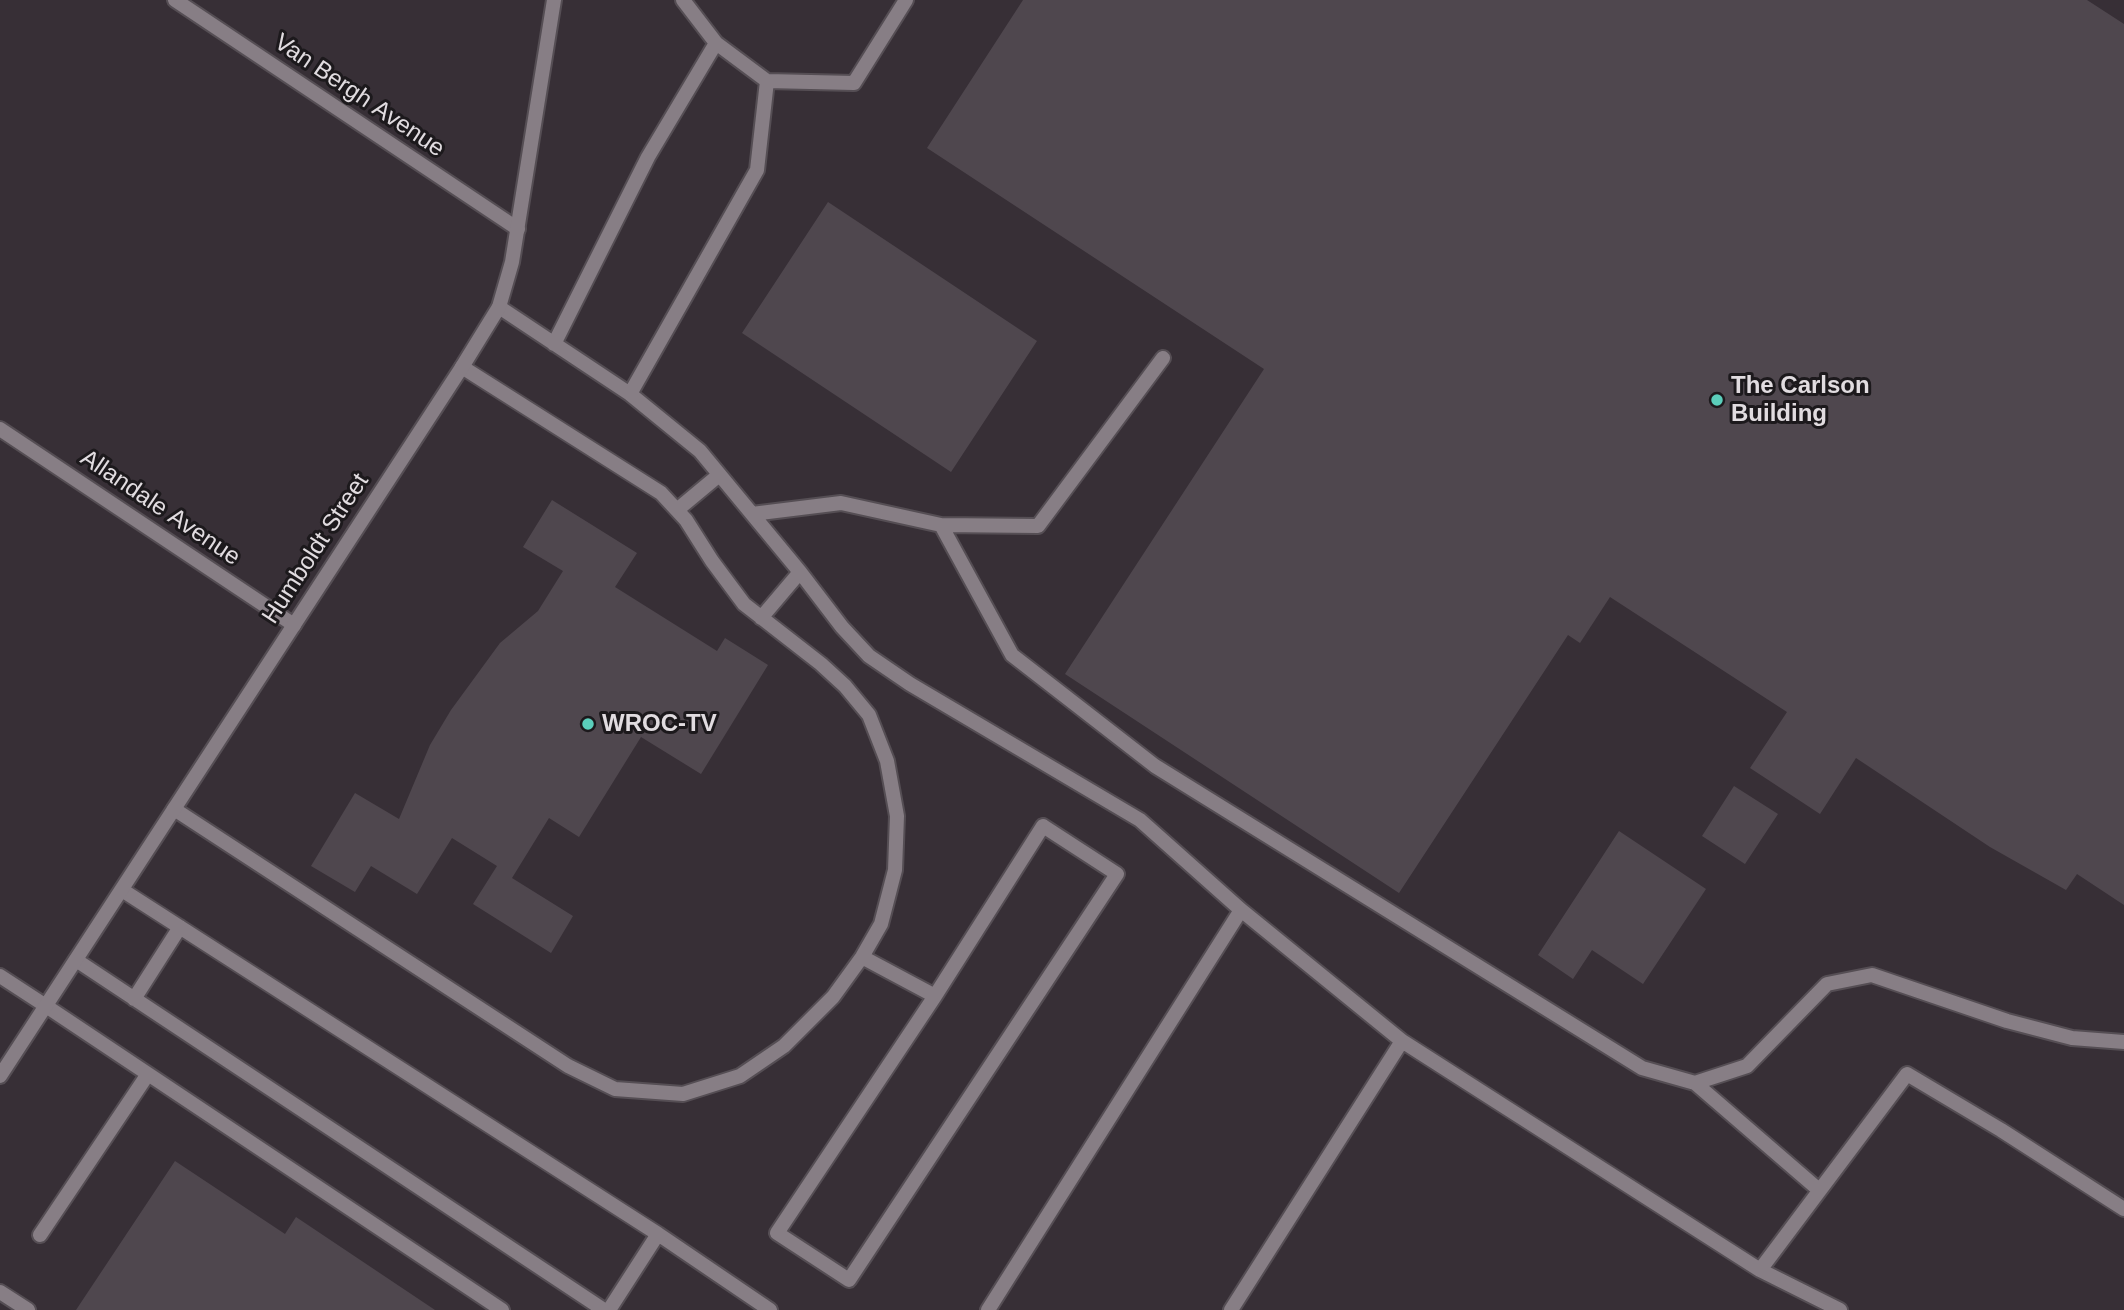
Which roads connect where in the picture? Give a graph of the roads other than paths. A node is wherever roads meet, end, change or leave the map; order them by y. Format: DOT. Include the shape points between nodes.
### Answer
graph roads {
  1 [pos="175,0"];
  2 [pos="555,0"];
  3 [pos="683,0"];
  4 [pos="906,0"];
  5 [pos="716,43"];
  6 [pos="767,81"];
  7 [pos="517,229"];
  8 [pos="499,307"];
  9 [pos="554,344"];
  10 [pos="1163,358"];
  11 [pos="462,367"];
  12 [pos="630,394"];
  13 [pos="0,429"];
  14 [pos="719,475"];
  15 [pos="677,510"];
  16 [pos="752,514"];
  17 [pos="941,525"];
  18 [pos="800,572"];
  19 [pos="761,618"];
  20 [pos="294,625"];
  21 [pos="174,809"];
  22 [pos="122,890"];
  23 [pos="1241,910"];
  24 [pos="180,927"];
  25 [pos="862,957"];
  26 [pos="76,960"];
  27 [pos="0,976"];
  28 [pos="935,996"];
  29 [pos="134,999"];
  30 [pos="46,1006"];
  31 [pos="1402,1041"];
  32 [pos="2124,1042"];
  33 [pos="148,1074"];
  34 [pos="0,1076"];
  35 [pos="1695,1083"];
  36 [pos="1819,1190"];
  37 [pos="2124,1209"];
  38 [pos="658,1234"];
  39 [pos="40,1235"];
  40 [pos="1760,1270"];
  41 [pos="6,1300"];
  42 [pos="28,1310"];
  43 [pos="502,1310"];
  44 [pos="607,1310"];
  45 [pos="770,1310"];
  46 [pos="988,1310"];
  47 [pos="1231,1310"];
  48 [pos="1840,1310"];
  1 -- 7 [label="street, Van Bergh Avenue"];
  2 -- 7 [label="street, Humboldt Street"];
  3 -- 5 [label="street"];
  4 -- 6 [label="street" via="854,83"];
  5 -- 6 [label="street"];
  5 -- 9 [label="street" via="648,157"];
  6 -- 12 [label="street" via="757,170"];
  7 -- 8 [label="street, Humboldt Street"];
  8 -- 9 [label="street"];
  8 -- 11 [label="street, Humboldt Street"];
  9 -- 12 [label="street"];
  10 -- 17 [label="street" via="1038,526"];
  11 -- 15 [label="street" via="661,493"];
  11 -- 20 [label="street, Humboldt Street"];
  12 -- 14 [label="street" via="700,451"];
  13 -- 20 [label="street, Allandale Avenue"];
  14 -- 15 [label="street"];
  14 -- 16 [label="street"];
  15 -- 19 [label="street" via="744,604"];
  16 -- 17 [label="street" via="841,503"];
  16 -- 18 [label="street"];
  17 -- 35 [label="street" via="1012,655 1155,766 1642,1068"];
  18 -- 19 [label="street"];
  18 -- 23 [label="street" via="869,656 1140,820"];
  19 -- 25 [label="street" via="845,686 869,715 887,761 897,816 895,870 881,924"];
  20 -- 21 [label="street, Humboldt Street"];
  21 -- 22 [label="street, Humboldt Street"];
  21 -- 25 [label="street" via="568,1066 615,1089 683,1094 740,1076 784,1046 833,997"];
  22 -- 24 [label="street"];
  22 -- 26 [label="street, Humboldt Street"];
  23 -- 31 [label="street"];
  23 -- 46 [label="street"];
  24 -- 29 [label="street"];
  24 -- 38 [label="street"];
  25 -- 28 [label="street"];
  26 -- 29 [label="street"];
  26 -- 30 [label="street, Humboldt Street"];
  27 -- 30 [label="street"];
  28 -- 28 [label="street" via="1043,826 1117,874 849,1280 777,1233"];
  29 -- 44 [label="street"];
  30 -- 33 [label="street"];
  30 -- 34 [label="street, Humboldt Street"];
  31 -- 40 [label="street"];
  31 -- 47 [label="street"];
  32 -- 35 [label="street" via="2072,1038 2007,1021 1872,975 1827,984 1747,1066"];
  33 -- 39 [label="street"];
  33 -- 43 [label="street"];
  35 -- 36 [label="street"];
  36 -- 37 [label="street" via="1907,1074"];
  36 -- 40 [label="street"];
  38 -- 44 [label="street"];
  38 -- 45 [label="street"];
  40 -- 48 [label="street"];
  41 -- 42 [label="street"];
}
